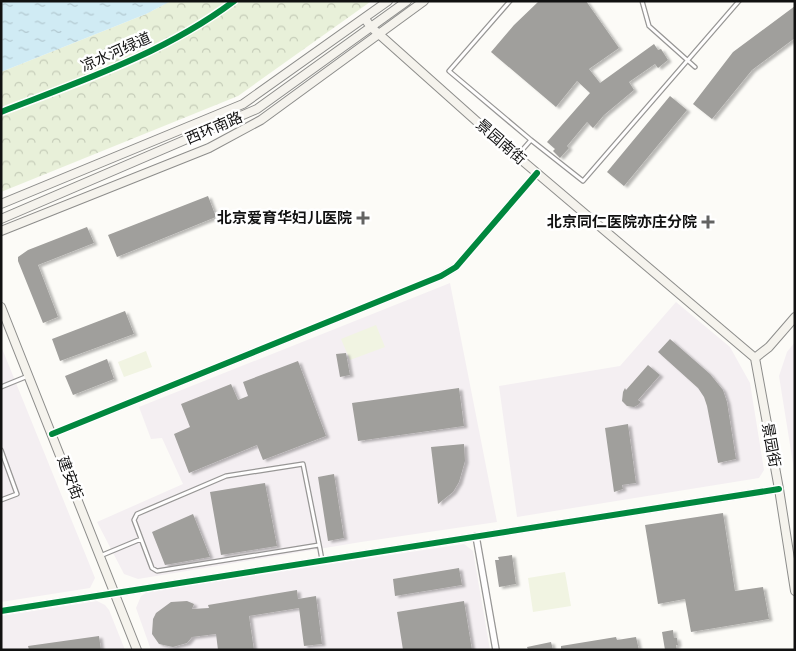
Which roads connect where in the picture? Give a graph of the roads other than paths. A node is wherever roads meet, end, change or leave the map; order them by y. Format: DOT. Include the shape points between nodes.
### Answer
graph roads {
  1 [pos="388,1"];
  2 [pos="407,1"];
  3 [pos="424,1"];
  4 [pos="510,1"];
  5 [pos="642,1"];
  6 [pos="739,1"];
  7 [pos="365,19"];
  8 [pos="371,28"];
  9 [pos="379,34"];
  10 [pos="688,60"];
  11 [pos="695,67"];
  12 [pos="531,140"];
  13 [pos="517,156"];
  14 [pos="537,173"];
  15 [pos="1,204"];
  16 [pos="1,218"];
  17 [pos="1,231"];
  18 [pos="1,307"];
  19 [pos="795,317"];
  20 [pos="755,358"];
  21 [pos="28,376"];
  22 [pos="1,387"];
  23 [pos="52,434"];
  24 [pos="1,450"];
  25 [pos="779,489"];
  26 [pos="1,500"];
  27 [pos="476,536"];
  28 [pos="141,539"];
  29 [pos="319,545"];
  30 [pos="100,556"];
  31 [pos="322,560"];
  32 [pos="795,591"];
  33 [pos="115,592"];
  34 [pos="1,611"];
  35 [pos="137,650"];
  36 [pos="496,650"];
  1 -- 7 [label="street, 西环南路"];
  2 -- 8 [label="street, 西环南路"];
  3 -- 9 [label="street"];
  4 -- 12 [label="lane" via="449,71"];
  5 -- 10 [label="lane" via="649,26"];
  6 -- 10 [label="lane"];
  7 -- 8 [label="street, 景园南街"];
  7 -- 15 [label="street, 西环南路" via="243,104"];
  8 -- 9 [label="street, 景园南街"];
  8 -- 16 [label="street, 西环南路" via="257,109"];
  9 -- 13 [label="street, 景园南街"];
  9 -- 17 [label="street" via="261,120 209,148"];
  10 -- 11 [label="lane"];
  10 -- 12 [label="lane" via="583,181"];
  12 -- 13 [label="lane"];
  13 -- 14 [label="street, 景园南街"];
  14 -- 20 [label="street, 景园南街"];
  14 -- 23 [label="street" via="456,267 442,276"];
  18 -- 21 [label="street, 建安街"];
  19 -- 20 [label="street" via="769,348"];
  20 -- 25 [label="street, 景园街"];
  21 -- 22 [label="lane"];
  21 -- 23 [label="street, 建安街"];
  23 -- 30 [label="street, 建安街"];
  24 -- 26 [label="lane" via="17,494"];
  25 -- 27 [label="street"];
  25 -- 32 [label="street, 景园街"];
  27 -- 31 [label="street"];
  27 -- 36 [label="street"];
  28 -- 29 [label="lane" via="152,568 157,571"];
  28 -- 29 [label="lane" via="134,520 137,514 226,476 303,464"];
  28 -- 30 [label="lane"];
  29 -- 31 [label="lane"];
  30 -- 33 [label="street, 建安街"];
  31 -- 33 [label="street"];
  33 -- 34 [label="street"];
  33 -- 35 [label="street, 建安街"];
}
